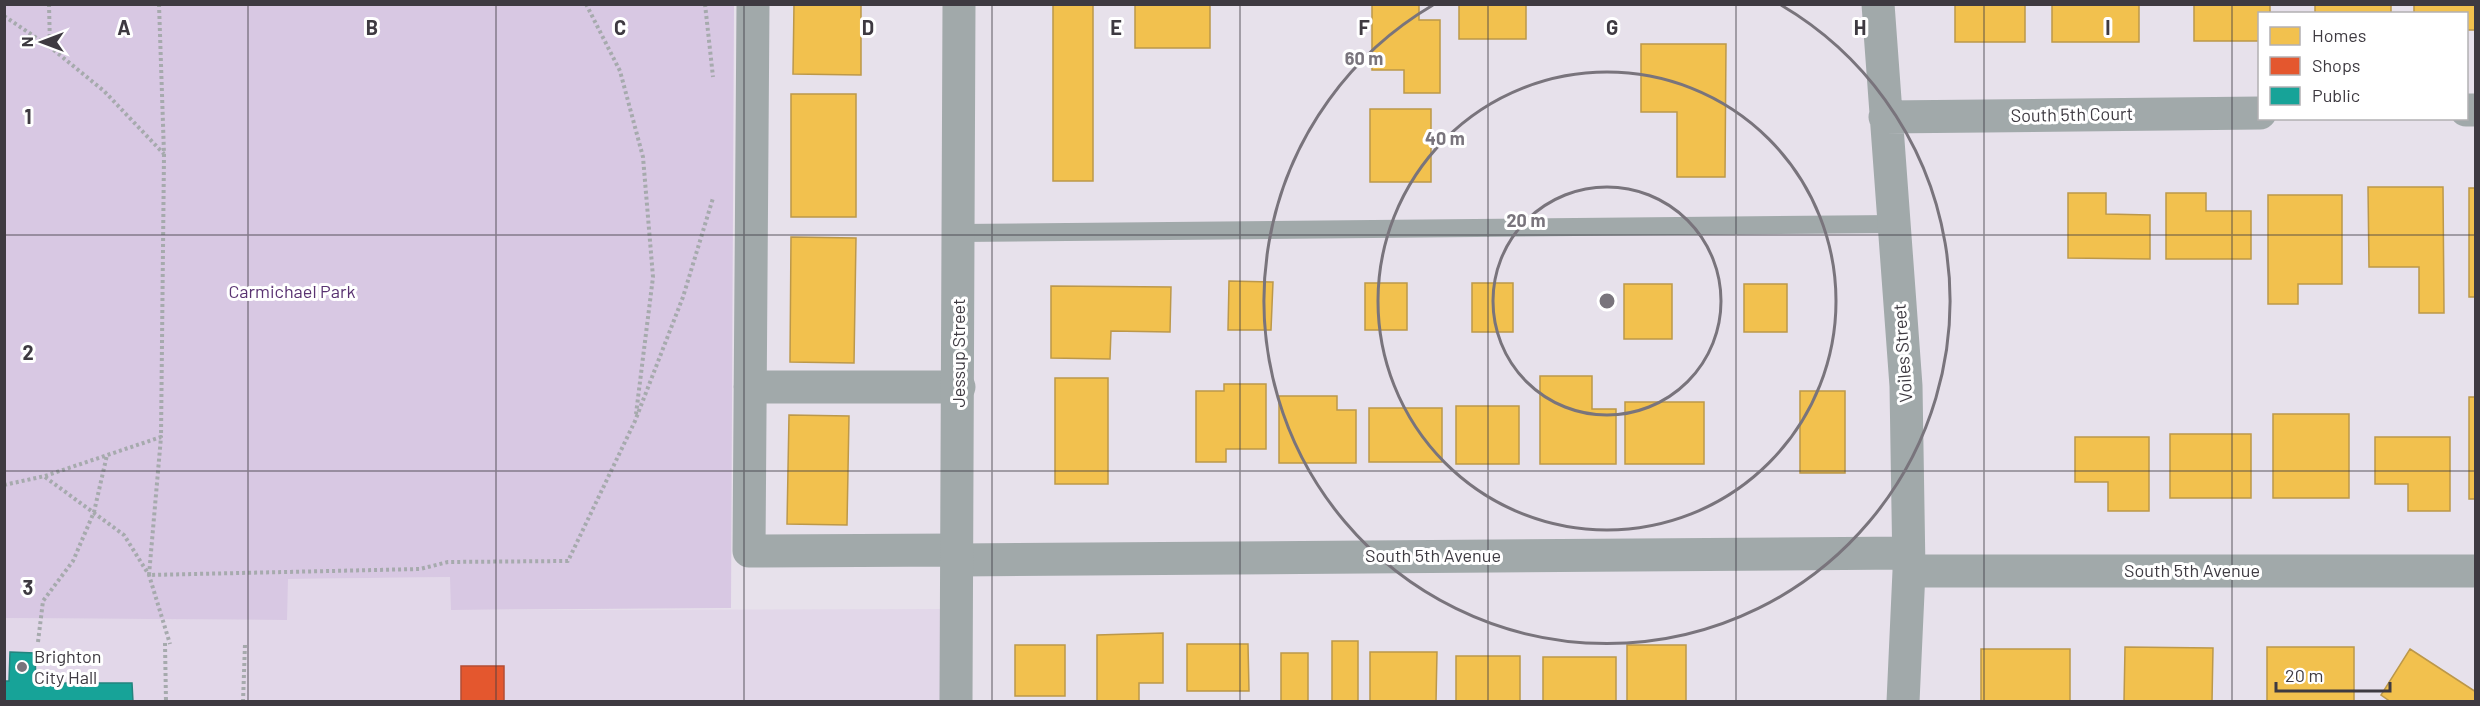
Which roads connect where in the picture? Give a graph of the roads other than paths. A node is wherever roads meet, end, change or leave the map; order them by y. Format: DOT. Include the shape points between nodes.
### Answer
graph roads {
  1 [pos="753,4"];
  2 [pos="959,4"];
  3 [pos="1878,4"];
  4 [pos="2258,113"];
  5 [pos="1885,117"];
  6 [pos="1894,224"];
  7 [pos="960,233"];
  8 [pos="750,387"];
  9 [pos="959,387"];
  10 [pos="957,555"];
  11 [pos="1909,562"];
  12 [pos="2475,572"];
  13 [pos="956,702"];
  14 [pos="1903,702"];
  1 -- 8 [label="street"];
  2 -- 7 [label="street, Jessup Street"];
  3 -- 5 [label="street, Voiles Street"];
  4 -- 5 [label="street, South 5th Court"];
  5 -- 6 [label="street, Voiles Street"];
  6 -- 7 [label="lane"];
  6 -- 11 [label="street, Voiles Street" via="1906,386"];
  7 -- 9 [label="street, Jessup Street"];
  8 -- 9 [label="street"];
  8 -- 10 [label="street, South 5th Avenue" via="749,551"];
  9 -- 10 [label="street, Jessup Street"];
  10 -- 11 [label="street, South 5th Avenue"];
  10 -- 13 [label="street, Jessup Street"];
  11 -- 12 [label="street, South 5th Avenue"];
  11 -- 14 [label="street, Voiles Street"];
}
